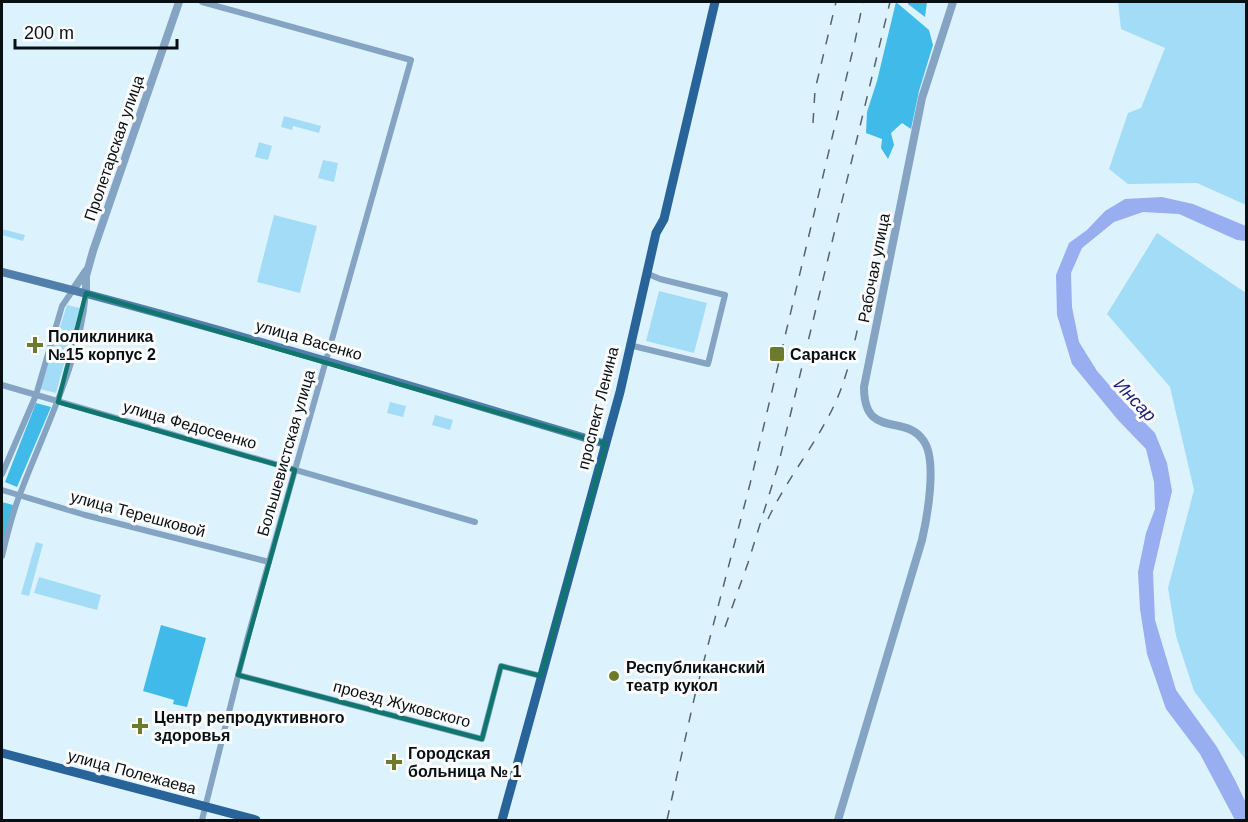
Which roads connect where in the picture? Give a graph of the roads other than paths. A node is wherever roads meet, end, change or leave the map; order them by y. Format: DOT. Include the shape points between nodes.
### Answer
graph roads {
  1 [pos="179,2"];
  2 [pos="202,2"];
  3 [pos="715,2"];
  4 [pos="953,2"];
  5 [pos="87,270"];
  6 [pos="2,272"];
  7 [pos="646,273"];
  8 [pos="73,290"];
  9 [pos="86,294"];
  10 [pos="629,345"];
  11 [pos="326,360"];
  12 [pos="2,385"];
  13 [pos="36,395"];
  14 [pos="58,402"];
  15 [pos="606,444"];
  16 [pos="295,470"];
  17 [pos="2,474"];
  18 [pos="2,490"];
  19 [pos="19,496"];
  20 [pos="475,522"];
  21 [pos="2,556"];
  22 [pos="269,562"];
  23 [pos="238,675"];
  24 [pos="542,676"];
  25 [pos="2,753"];
  26 [pos="206,807"];
  27 [pos="202,820"];
  28 [pos="256,820"];
  29 [pos="502,820"];
  30 [pos="838,820"];
  1 -- 5 [label="street, Пролетарская улица"];
  2 -- 11 [label="street, Большевистская улица" via="411,60"];
  3 -- 7 [label="main road, проспект Ленина" via="664,219 656,233"];
  4 -- 30 [label="street, Рабочая улица" via="920,104 864,387 866,406 873,417 918,434 926,443 930,461 928,504 922,540"];
  5 -- 8 [label="street, Пролетарская улица"];
  5 -- 9 [label="street, Пролетарская улица"];
  6 -- 8 [label="main road, улица Васенко"];
  7 -- 10 [label="main road, проспект Ленина"];
  7 -- 10 [label="street" via="725,296 708,364"];
  8 -- 9 [label="main road, улица Васенко"];
  8 -- 13 [label="street, Пролетарская улица" via="62,306"];
  9 -- 11 [label="main road, улица Васенко"];
  9 -- 14 [label="street, Пролетарская улица"];
  10 -- 15 [label="main road, проспект Ленина"];
  11 -- 15 [label="main road, улица Васенко"];
  11 -- 16 [label="street, Большевистская улица"];
  12 -- 13 [label="street, улица Федосеенко"];
  13 -- 14 [label="street, улица Федосеенко"];
  13 -- 17 [label="street, Пролетарская улица"];
  14 -- 16 [label="street, улица Федосеенко"];
  14 -- 19 [label="street, Пролетарская улица"];
  15 -- 24 [label="main road, проспект Ленина"];
  16 -- 20 [label="street, улица Федосеенко"];
  16 -- 22 [label="street, Большевистская улица"];
  18 -- 19 [label="street, улица Терешковой"];
  19 -- 21 [label="street, Пролетарская улица"];
  19 -- 22 [label="street, улица Терешковой"];
  22 -- 23 [label="street, Большевистская улица"];
  23 -- 24 [label="street, проезд Жуковского" via="482,739 501,666"];
  23 -- 26 [label="street, Большевистская улица"];
  24 -- 29 [label="main road, проспект Ленина"];
  25 -- 26 [label="main road, улица Полежаева"];
  26 -- 27 [label="street, Большевистская улица"];
  26 -- 28 [label="main road, улица Полежаева"];
}
